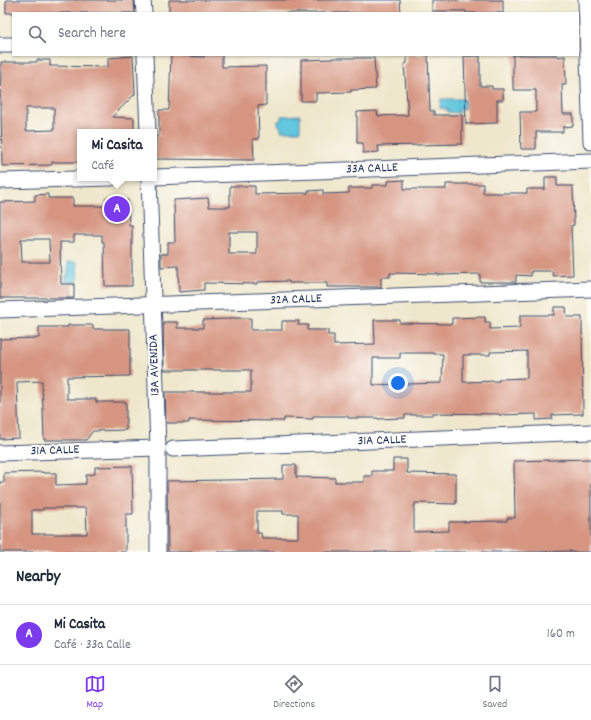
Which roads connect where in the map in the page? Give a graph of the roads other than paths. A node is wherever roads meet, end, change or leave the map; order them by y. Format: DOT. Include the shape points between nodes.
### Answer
graph roads {
  1 [pos="143,0"];
  2 [pos="586,0"];
  3 [pos="144,12"];
  4 [pos="585,28"];
  5 [pos="0,45"];
  6 [pos="12,45"];
  7 [pos="145,56"];
  8 [pos="148,129"];
  9 [pos="591,142"];
  10 [pos="591,161"];
  11 [pos="157,177"];
  12 [pos="77,179"];
  13 [pos="0,181"];
  14 [pos="149,181"];
  15 [pos="591,289"];
  16 [pos="153,306"];
  17 [pos="0,310"];
  18 [pos="591,432"];
  19 [pos="165,449"];
  20 [pos="0,453"];
  21 [pos="158,552"];
  1 -- 3 [label="street"];
  2 -- 4 [label="street"];
  4 -- 9 [label="street"];
  5 -- 6 [label="street"];
  7 -- 8 [label="street"];
  10 -- 11 [label="street, 33A CALLE"];
  12 -- 13 [label="street"];
  14 -- 16 [label="street, 13A AVENIDA"];
  15 -- 16 [label="street, 32A CALLE"];
  16 -- 17 [label="street, 32A CALLE"];
  16 -- 19 [label="street, 13A AVENIDA"];
  18 -- 19 [label="street, 31A CALLE"];
  19 -- 20 [label="street, 31A CALLE"];
  19 -- 21 [label="street, 13A AVENIDA"];
}
